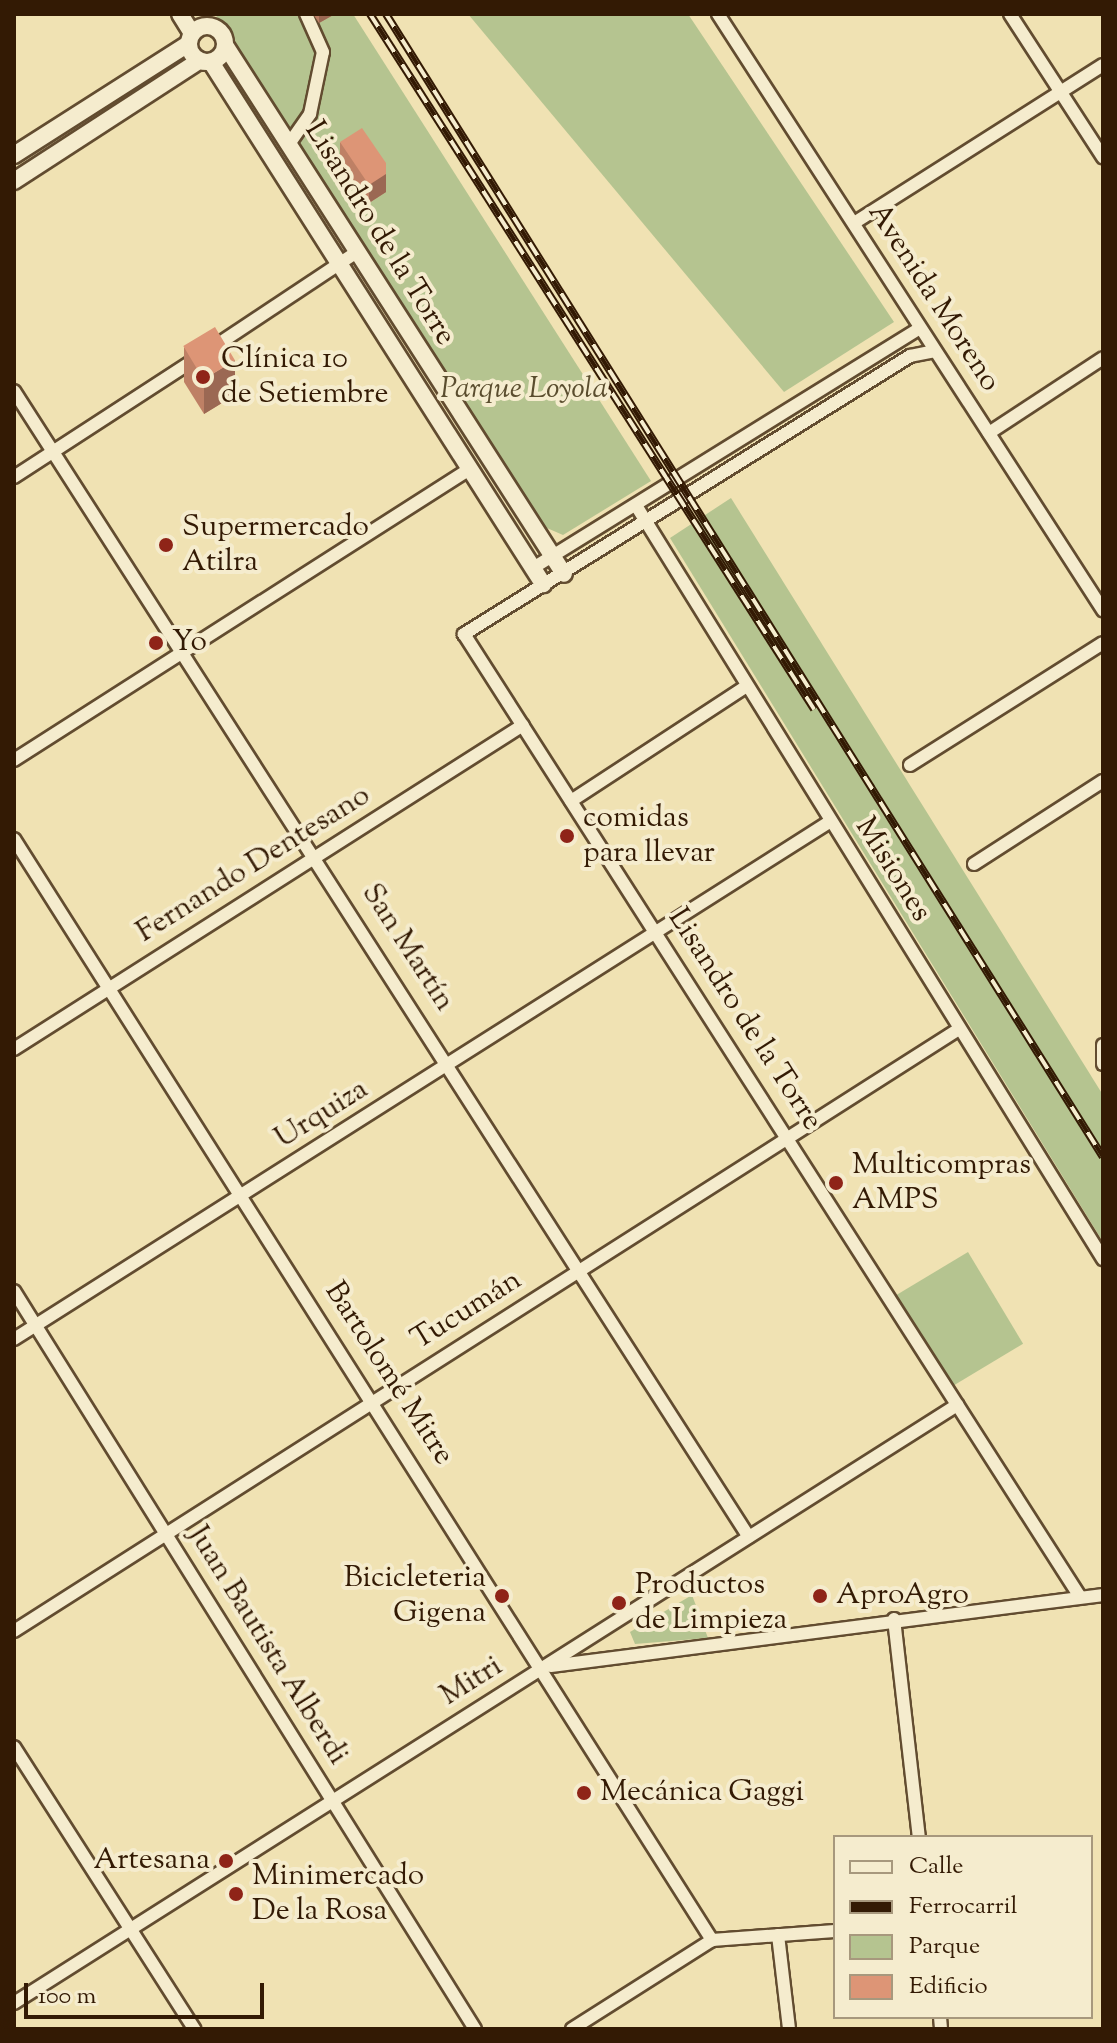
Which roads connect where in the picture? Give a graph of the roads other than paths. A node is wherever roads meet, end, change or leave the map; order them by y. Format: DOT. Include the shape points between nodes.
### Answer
graph roads {
  1 [pos="180,14"];
  2 [pos="306,14"];
  3 [pos="1010,14"];
  4 [pos="724,16"];
  5 [pos="210,21"];
  6 [pos="190,38"];
  7 [pos="225,45"];
  8 [pos="205,62"];
  9 [pos="1103,65"];
  10 [pos="1060,92"];
  11 [pos="289,144"];
  12 [pos="14,155"];
  13 [pos="1103,157"];
  14 [pos="14,181"];
  15 [pos="854,223"];
  16 [pos="357,252"];
  17 [pos="339,265"];
  18 [pos="920,328"];
  19 [pos="935,351"];
  20 [pos="1103,358"];
  21 [pos="14,391"];
  22 [pos="989,433"];
  23 [pos="52,453"];
  24 [pos="468,470"];
  25 [pos="14,477"];
  26 [pos="637,507"];
  27 [pos="647,524"];
  28 [pos="552,558"];
  29 [pos="533,568"];
  30 [pos="564,574"];
  31 [pos="543,584"];
  32 [pos="1103,610"];
  33 [pos="1103,643"];
  34 [pos="183,653"];
  35 [pos="747,686"];
  36 [pos="523,725"];
  37 [pos="14,760"];
  38 [pos="910,765"];
  39 [pos="1103,781"];
  40 [pos="571,801"];
  41 [pos="831,821"];
  42 [pos="14,839"];
  43 [pos="317,856"];
  44 [pos="974,864"];
  45 [pos="655,932"];
  46 [pos="109,988"];
  47 [pos="959,1029"];
  48 [pos="1101,1047"];
  49 [pos="14,1049"];
  50 [pos="1103,1064"];
  51 [pos="451,1065"];
  52 [pos="786,1137"];
  53 [pos="241,1196"];
  54 [pos="1103,1259"];
  55 [pos="580,1270"];
  56 [pos="14,1291"];
  57 [pos="36,1325"];
  58 [pos="14,1339"];
  59 [pos="375,1400"];
  60 [pos="957,1405"];
  61 [pos="167,1534"];
  62 [pos="749,1537"];
  63 [pos="1103,1595"];
  64 [pos="1080,1597"];
  65 [pos="894,1619"];
  66 [pos="14,1631"];
  67 [pos="543,1668"];
  68 [pos="14,1747"];
  69 [pos="332,1801"];
  70 [pos="919,1835"];
  71 [pos="130,1930"];
  72 [pos="833,1931"];
  73 [pos="778,1935"];
  74 [pos="712,1940"];
  75 [pos="14,2003"];
  76 [pos="194,2029"];
  77 [pos="475,2029"];
  78 [pos="572,2029"];
  79 [pos="789,2029"];
  1 -- 6 [label="street"];
  2 -- 11 [label="street" via="323,52 310,114"];
  3 -- 10 [label="street"];
  4 -- 15 [label="street, Avenida Moreno"];
  5 -- 6 [label="street"];
  5 -- 7 [label="street, Lisandro de la Torre"];
  6 -- 8 [label="street, Lisandro de la Torre"];
  6 -- 12 [label="street"];
  7 -- 8 [label="street"];
  7 -- 11 [label="street, Lisandro de la Torre"];
  8 -- 14 [label="street"];
  8 -- 17 [label="street, Lisandro de la Torre"];
  9 -- 10 [label="street"];
  10 -- 13 [label="street"];
  10 -- 15 [label="street"];
  11 -- 16 [label="street, Lisandro de la Torre"];
  15 -- 18 [label="street, Avenida Moreno"];
  16 -- 17 [label="street"];
  16 -- 28 [label="street, Lisandro de la Torre"];
  17 -- 23 [label="street"];
  17 -- 24 [label="street, Lisandro de la Torre"];
  18 -- 19 [label="street, Avenida Moreno"];
  18 -- 26 [label="street"];
  19 -- 22 [label="street, Avenida Moreno"];
  19 -- 27 [label="street" via="910,356"];
  20 -- 22 [label="street"];
  21 -- 23 [label="street, San Martín"];
  22 -- 32 [label="street, Avenida Moreno"];
  23 -- 25 [label="street"];
  23 -- 34 [label="street, San Martín"];
  24 -- 29 [label="street, Lisandro de la Torre"];
  24 -- 34 [label="street"];
  26 -- 27 [label="street, Misiones"];
  26 -- 28 [label="street"];
  27 -- 30 [label="street"];
  27 -- 35 [label="street, Misiones"];
  28 -- 29 [label="street"];
  28 -- 30 [label="street, Lisandro de la Torre"];
  29 -- 31 [label="street, Lisandro de la Torre"];
  30 -- 31 [label="street"];
  31 -- 36 [label="street, Lisandro de la Torre" via="464,634"];
  33 -- 38 [label="street"];
  34 -- 37 [label="street"];
  34 -- 43 [label="street, San Martín"];
  35 -- 40 [label="street"];
  35 -- 41 [label="street, Misiones"];
  36 -- 40 [label="street, Lisandro de la Torre"];
  36 -- 43 [label="street, Fernando Dentesano"];
  39 -- 44 [label="street"];
  40 -- 45 [label="street, Lisandro de la Torre"];
  41 -- 45 [label="street, Urquiza"];
  41 -- 47 [label="street, Misiones"];
  42 -- 46 [label="street, Bartolomé Mitre"];
  43 -- 46 [label="street, Fernando Dentesano"];
  43 -- 51 [label="street, San Martín"];
  45 -- 51 [label="street, Urquiza"];
  45 -- 52 [label="street, Lisandro de la Torre"];
  46 -- 49 [label="street, Fernando Dentesano"];
  46 -- 53 [label="street, Bartolomé Mitre"];
  47 -- 52 [label="street, Tucumán"];
  47 -- 54 [label="street, Misiones"];
  48 -- 50 [label="street"];
  51 -- 53 [label="street, Urquiza"];
  51 -- 55 [label="street, San Martín"];
  52 -- 55 [label="street, Tucumán"];
  52 -- 60 [label="street, Lisandro de la Torre"];
  53 -- 57 [label="street, Urquiza"];
  53 -- 59 [label="street, Bartolomé Mitre"];
  55 -- 59 [label="street, Tucumán"];
  55 -- 62 [label="street, San Martín"];
  56 -- 57 [label="street, Juan Bautista Alberdi"];
  57 -- 58 [label="street, Urquiza"];
  57 -- 61 [label="street, Juan Bautista Alberdi"];
  59 -- 61 [label="street, Tucumán"];
  59 -- 67 [label="street, Bartolomé Mitre"];
  60 -- 62 [label="street, Mitri"];
  60 -- 64 [label="street, Lisandro de la Torre"];
  61 -- 66 [label="street, Tucumán"];
  61 -- 69 [label="street, Juan Bautista Alberdi"];
  62 -- 67 [label="street, Mitri"];
  63 -- 64 [label="street"];
  64 -- 65 [label="street"];
  65 -- 67 [label="street"];
  65 -- 70 [label="street"];
  67 -- 69 [label="street, Mitri"];
  67 -- 74 [label="street, Bartolomé Mitre"];
  68 -- 71 [label="street"];
  69 -- 71 [label="street, Mitri"];
  69 -- 77 [label="street, Juan Bautista Alberdi"];
  71 -- 75 [label="street, Mitri"];
  71 -- 76 [label="street"];
  72 -- 73 [label="street"];
  73 -- 74 [label="street"];
  73 -- 79 [label="street"];
  74 -- 78 [label="street"];
}
